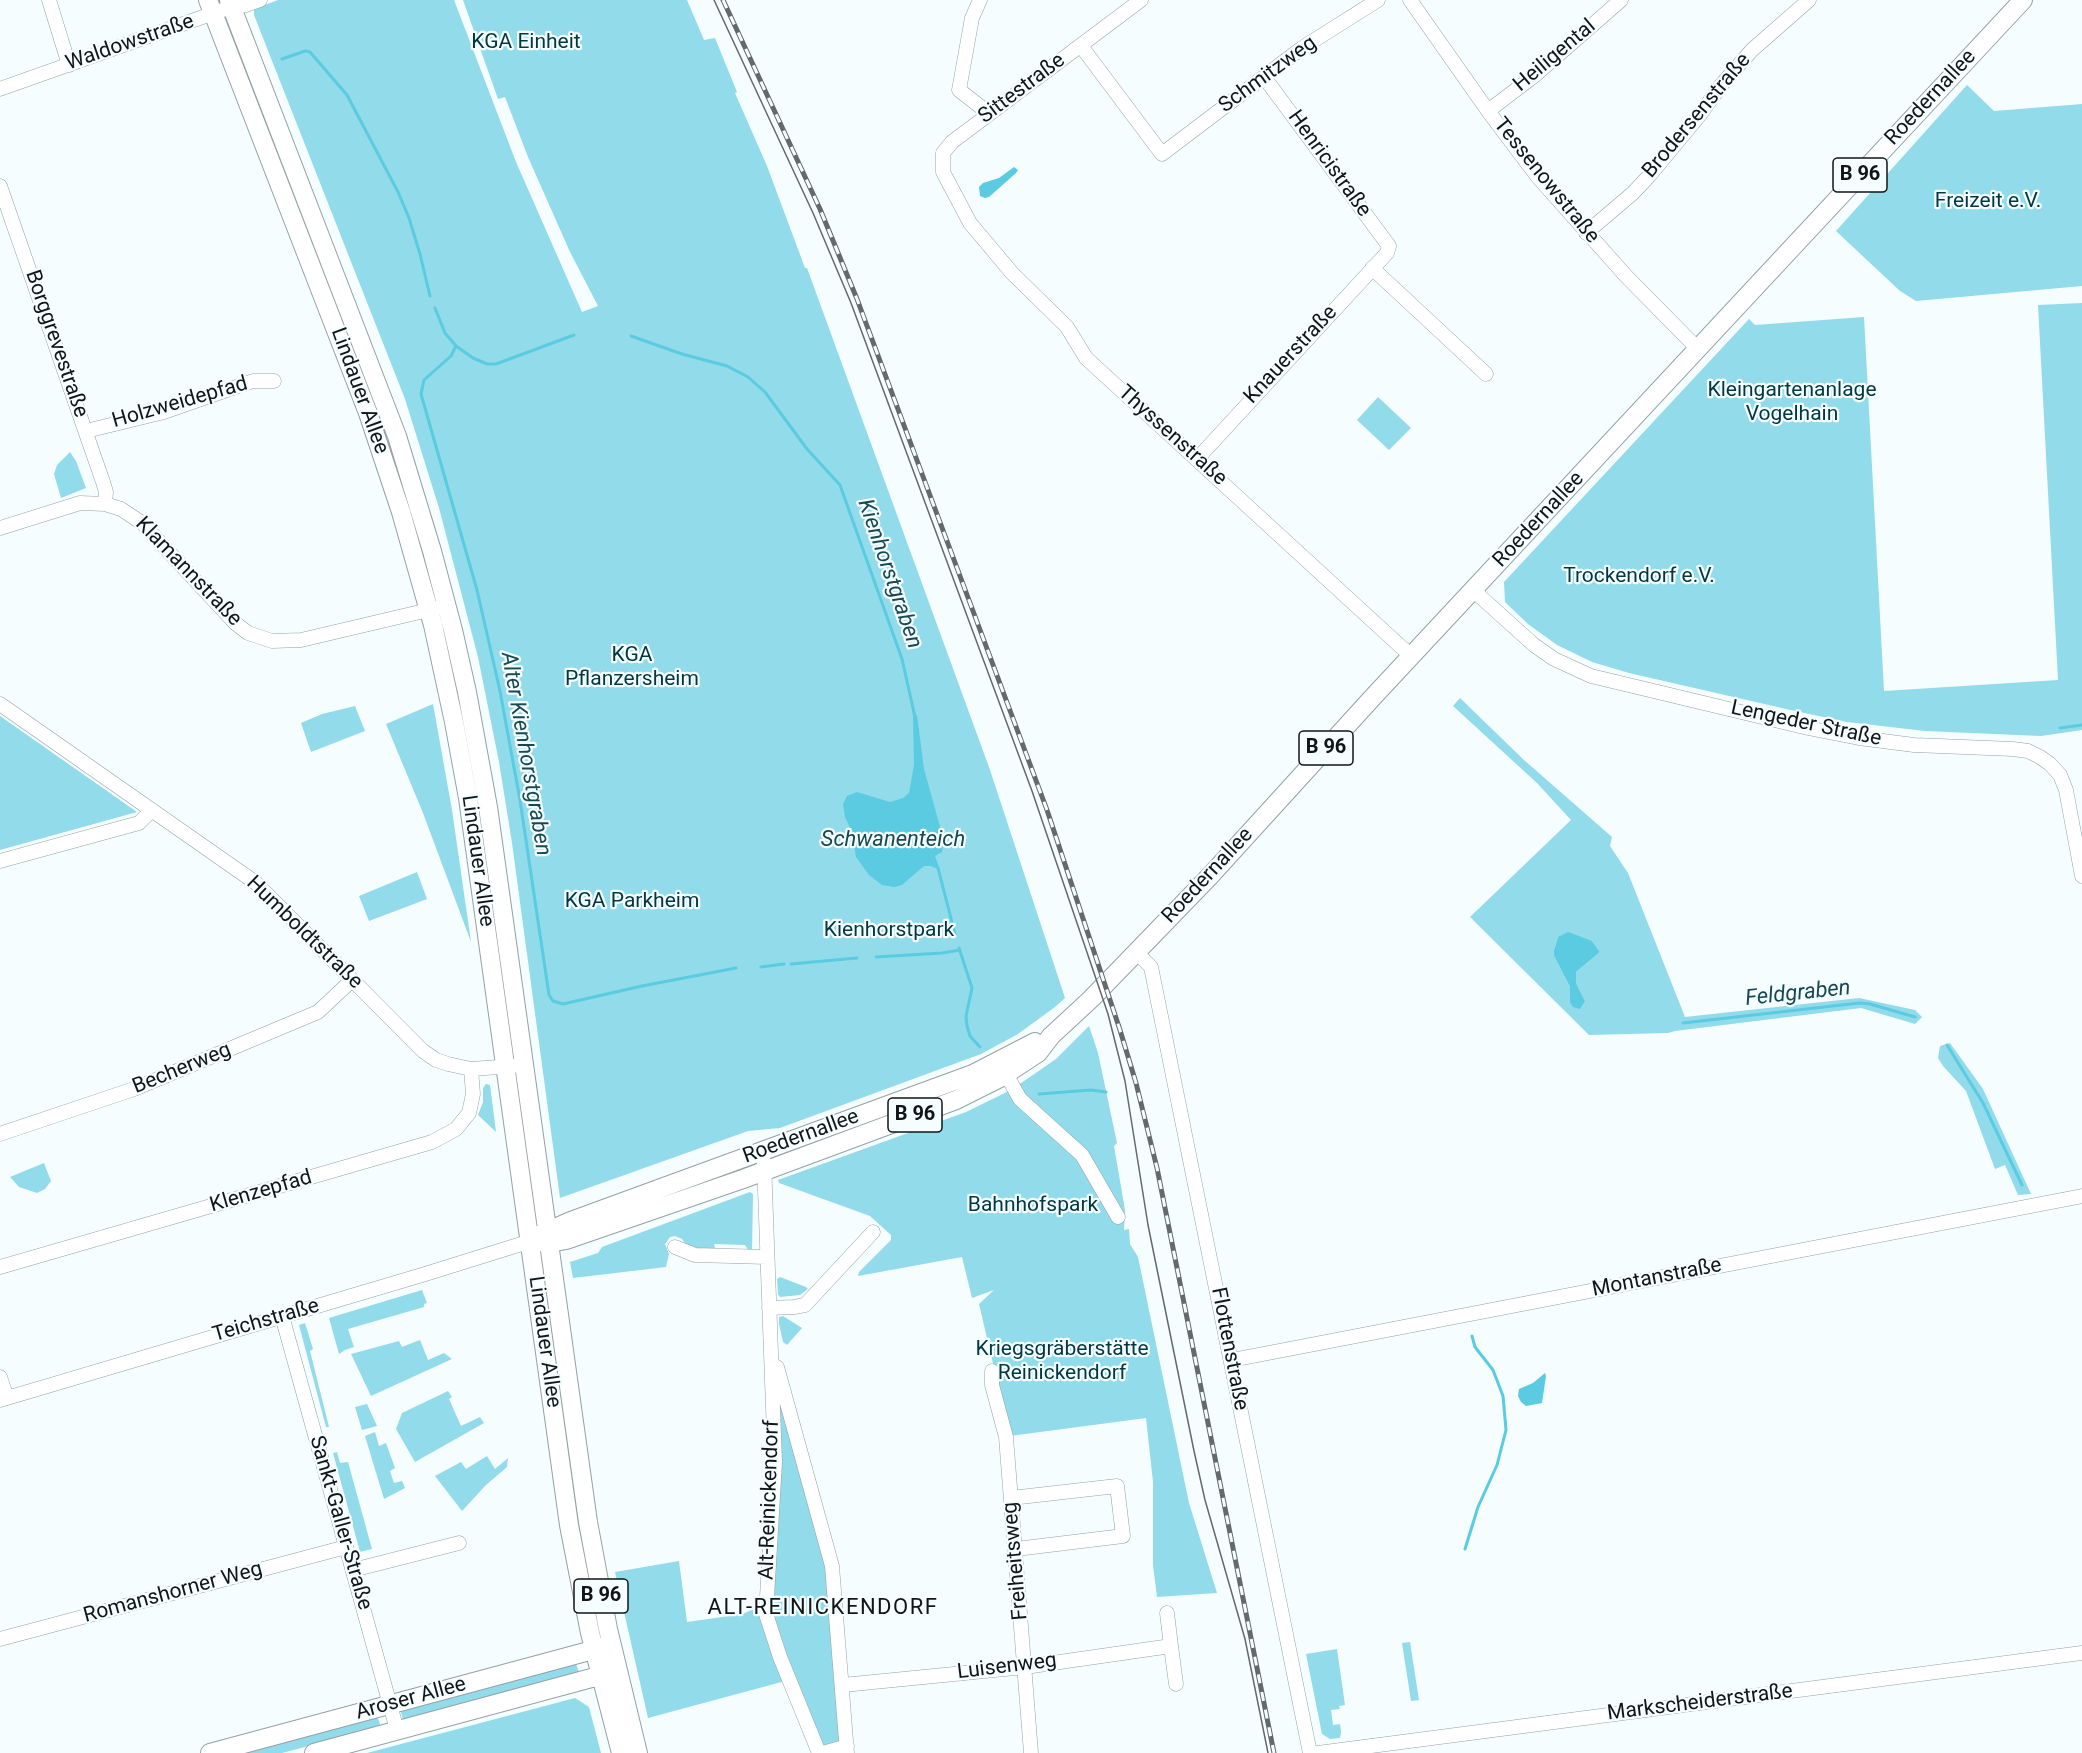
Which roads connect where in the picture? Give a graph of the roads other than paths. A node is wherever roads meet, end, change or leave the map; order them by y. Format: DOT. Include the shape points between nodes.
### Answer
graph roads {
  1 [pos="49,0"];
  2 [pos="260,0"];
  3 [pos="980,0"];
  4 [pos="1141,0"];
  5 [pos="1378,0"];
  6 [pos="1410,0"];
  7 [pos="1621,0"];
  8 [pos="1809,0"];
  9 [pos="2023,0"];
  10 [pos="230,3"];
  11 [pos="211,7"];
  12 [pos="1081,46"];
  13 [pos="69,64"];
  14 [pos="1264,77"];
  15 [pos="0,89"];
  16 [pos="1488,111"];
  17 [pos="986,115"];
  18 [pos="0,186"];
  19 [pos="955,196"];
  20 [pos="1587,233"];
  21 [pos="1388,250"];
  22 [pos="1372,268"];
  23 [pos="1698,349"];
  24 [pos="1486,374"];
  25 [pos="274,381"];
  26 [pos="86,431"];
  27 [pos="1197,459"];
  28 [pos="105,504"];
  29 [pos="0,528"];
  30 [pos="1473,590"];
  31 [pos="447,606"];
  32 [pos="429,610"];
  33 [pos="1411,656"];
  34 [pos="0,704"];
  35 [pos="152,810"];
  36 [pos="0,861"];
  37 [pos="2082,876"];
  38 [pos="1136,952"];
  39 [pos="352,980"];
  40 [pos="1051,1036"];
  41 [pos="524,1065"];
  42 [pos="506,1067"];
  43 [pos="471,1069"];
  44 [pos="1006,1074"];
  45 [pos="0,1134"];
  46 [pos="762,1151"];
  47 [pos="765,1170"];
  48 [pos="2082,1196"];
  49 [pos="1118,1216"];
  50 [pos="873,1232"];
  51 [pos="549,1236"];
  52 [pos="531,1240"];
  53 [pos="675,1247"];
  54 [pos="767,1257"];
  55 [pos="0,1267"];
  56 [pos="769,1308"];
  57 [pos="282,1317"];
  58 [pos="771,1346"];
  59 [pos="1232,1360"];
  60 [pos="992,1371"];
  61 [pos="0,1377"];
  62 [pos="3,1399"];
  63 [pos="1011,1498"];
  64 [pos="459,1543"];
  65 [pos="346,1547"];
  66 [pos="1016,1549"];
  67 [pos="353,1569"];
  68 [pos="1167,1612"];
  69 [pos="0,1639"];
  70 [pos="1171,1646"];
  71 [pos="603,1648"];
  72 [pos="2082,1653"];
  73 [pos="1025,1666"];
  74 [pos="609,1673"];
  75 [pos="1176,1684"];
  76 [pos="843,1685"];
  77 [pos="390,1705"];
  78 [pos="397,1730"];
  79 [pos="847,1749"];
  80 [pos="237,1750"];
  81 [pos="210,1753"];
  82 [pos="314,1753"];
  83 [pos="621,1753"];
  84 [pos="638,1753"];
  85 [pos="821,1753"];
  86 [pos="1031,1753"];
  87 [pos="1310,1753"];
  88 [pos="1318,1753"];
  1 -- 13 [label="street"];
  2 -- 10 [label="street, Waldowstraße" via="246,5"];
  3 -- 17 [label="street" via="972,18 959,90"];
  4 -- 12 [label="street, Sittestraße"];
  5 -- 14 [label="street, Schmitzweg"];
  6 -- 16 [label="street, Tessenowstraße"];
  7 -- 16 [label="street, Heiligental"];
  8 -- 20 [label="street, Brodersenstraße" via="1752,50 1649,176"];
  9 -- 23 [label="main road, Roedernallee / B 96"];
  10 -- 11 [label="street, Waldowstraße"];
  10 -- 31 [label="main road, Lindauer Allee" via="394,428"];
  11 -- 13 [label="street, Waldowstraße"];
  11 -- 32 [label="main road, Lindauer Allee" via="368,413"];
  12 -- 14 [label="street, Schmitzweg" via="1162,154"];
  12 -- 17 [label="street, Sittestraße"];
  13 -- 15 [label="street, Waldowstraße"];
  14 -- 21 [label="street, Henricistraße"];
  16 -- 20 [label="street, Tessenowstraße"];
  17 -- 19 [label="street, Sittestraße" via="943,153 943,172"];
  18 -- 26 [label="street, Borggrevestraße"];
  19 -- 27 [label="street, Thyssenstraße" via="970,222 1012,273 1067,327 1086,357"];
  20 -- 23 [label="street, Tessenowstraße"];
  21 -- 22 [label="street, Knauerstraße"];
  22 -- 24 [label="street"];
  22 -- 27 [label="street, Knauerstraße"];
  23 -- 30 [label="main road, Roedernallee / B 96"];
  25 -- 26 [label="street, Holzweidepfad" via="253,381 164,412"];
  26 -- 28 [label="street, Borggrevestraße" via="106,492"];
  27 -- 33 [label="street, Thyssenstraße"];
  28 -- 29 [label="street, Klamannstraße" via="75,504"];
  28 -- 32 [label="street, Klamannstraße" via="135,516 235,623 264,640 295,642"];
  30 -- 33 [label="main road, Roedernallee / B 96"];
  30 -- 37 [label="street, Lengeder Straße" via="1534,645 1591,676 1859,738 1914,745 2013,749 2040,757 2060,776 2066,790"];
  31 -- 32 [label="street, Klamannstraße"];
  31 -- 41 [label="main road, Lindauer Allee" via="489,807"];
  32 -- 42 [label="main road, Lindauer Allee" via="464,772"];
  33 -- 38 [label="main road, Roedernallee / B 96"];
  34 -- 35 [label="street, Humboldtstraße"];
  35 -- 36 [label="street" via="140,823"];
  35 -- 39 [label="street, Humboldtstraße" via="256,883"];
  38 -- 40 [label="main road, Roedernallee / B 96"];
  38 -- 59 [label="street, Flottenstraße" via="1151,967"];
  39 -- 43 [label="street, Humboldtstraße" via="423,1051 448,1065"];
  39 -- 45 [label="street, Becherweg" via="318,1012 134,1089"];
  40 -- 44 [label="main road, Roedernallee / B 96" via="1038,1053"];
  40 -- 46 [label="main road, Roedernallee / B 96" via="973,1074"];
  41 -- 42 [label="street, Humboldtstraße"];
  41 -- 51 [label="main road, Lindauer Allee"];
  42 -- 43 [label="street, Humboldtstraße"];
  42 -- 52 [label="main road, Lindauer Allee"];
  43 -- 55 [label="street, Klenzepfad" via="473,1094 469,1113 456,1129 432,1142"];
  44 -- 47 [label="main road, Roedernallee / B 96" via="956,1100"];
  44 -- 49 [label="street" via="1020,1099 1082,1155"];
  46 -- 47 [label="street, Alt-Reinickendorf"];
  46 -- 51 [label="main road, Roedernallee / B 96"];
  47 -- 51 [label="main road, Roedernallee / B 96" via="567,1240"];
  47 -- 54 [label="street, Alt-Reinickendorf"];
  48 -- 59 [label="street, Montanstraße"];
  50 -- 56 [label="street" via="805,1305"];
  51 -- 52 [label="main road, B 96"];
  51 -- 71 [label="main road, Lindauer Allee / B 96"];
  52 -- 57 [label="street, Teichstraße"];
  52 -- 71 [label="main road, Lindauer Allee / B 96" via="567,1513"];
  53 -- 54 [label="street" via="695,1255"];
  54 -- 56 [label="street, Alt-Reinickendorf"];
  56 -- 58 [label="street, Alt-Reinickendorf"];
  57 -- 62 [label="street, Teichstraße"];
  57 -- 65 [label="street, Sankt-Galler-Straße"];
  58 -- 76 [label="street, Alt-Reinickendorf" via="832,1566"];
  58 -- 85 [label="street, Alt-Reinickendorf" via="775,1462 766,1614"];
  59 -- 87 [label="street, Flottenstraße"];
  60 -- 63 [label="street, Freiheitsweg" via="1006,1437"];
  61 -- 62 [label="street"];
  63 -- 66 [label="street, Freiheitsweg"];
  63 -- 66 [label="street" via="1116,1486 1123,1536"];
  64 -- 67 [label="street"];
  65 -- 67 [label="street, Sankt-Galler-Straße"];
  65 -- 69 [label="street, Romanshorner Weg"];
  66 -- 73 [label="street, Freiheitsweg"];
  67 -- 77 [label="street, Sankt-Galler-Straße"];
  68 -- 70 [label="street"];
  70 -- 73 [label="street, Luisenweg"];
  70 -- 75 [label="street"];
  71 -- 74 [label="main road, Lindauer Allee / B 96"];
  71 -- 77 [label="main road, Aroser Allee"];
  72 -- 88 [label="street, Markscheiderstraße"];
  73 -- 76 [label="street, Luisenweg"];
  73 -- 86 [label="street, Freiheitsweg"];
  74 -- 78 [label="main road, Aroser Allee"];
  74 -- 83 [label="main road, Lindauer Allee / B 96"];
  74 -- 84 [label="main road, Lindauer Allee / B 96"];
  76 -- 79 [label="street, Alt-Reinickendorf"];
  77 -- 78 [label="street, Sankt-Galler-Straße"];
  77 -- 80 [label="main road, Aroser Allee"];
  78 -- 82 [label="main road, Aroser Allee"];
  79 -- 85 [label="street, Alt-Reinickendorf"];
  80 -- 81 [label="main road, Aroser Allee"];
}
